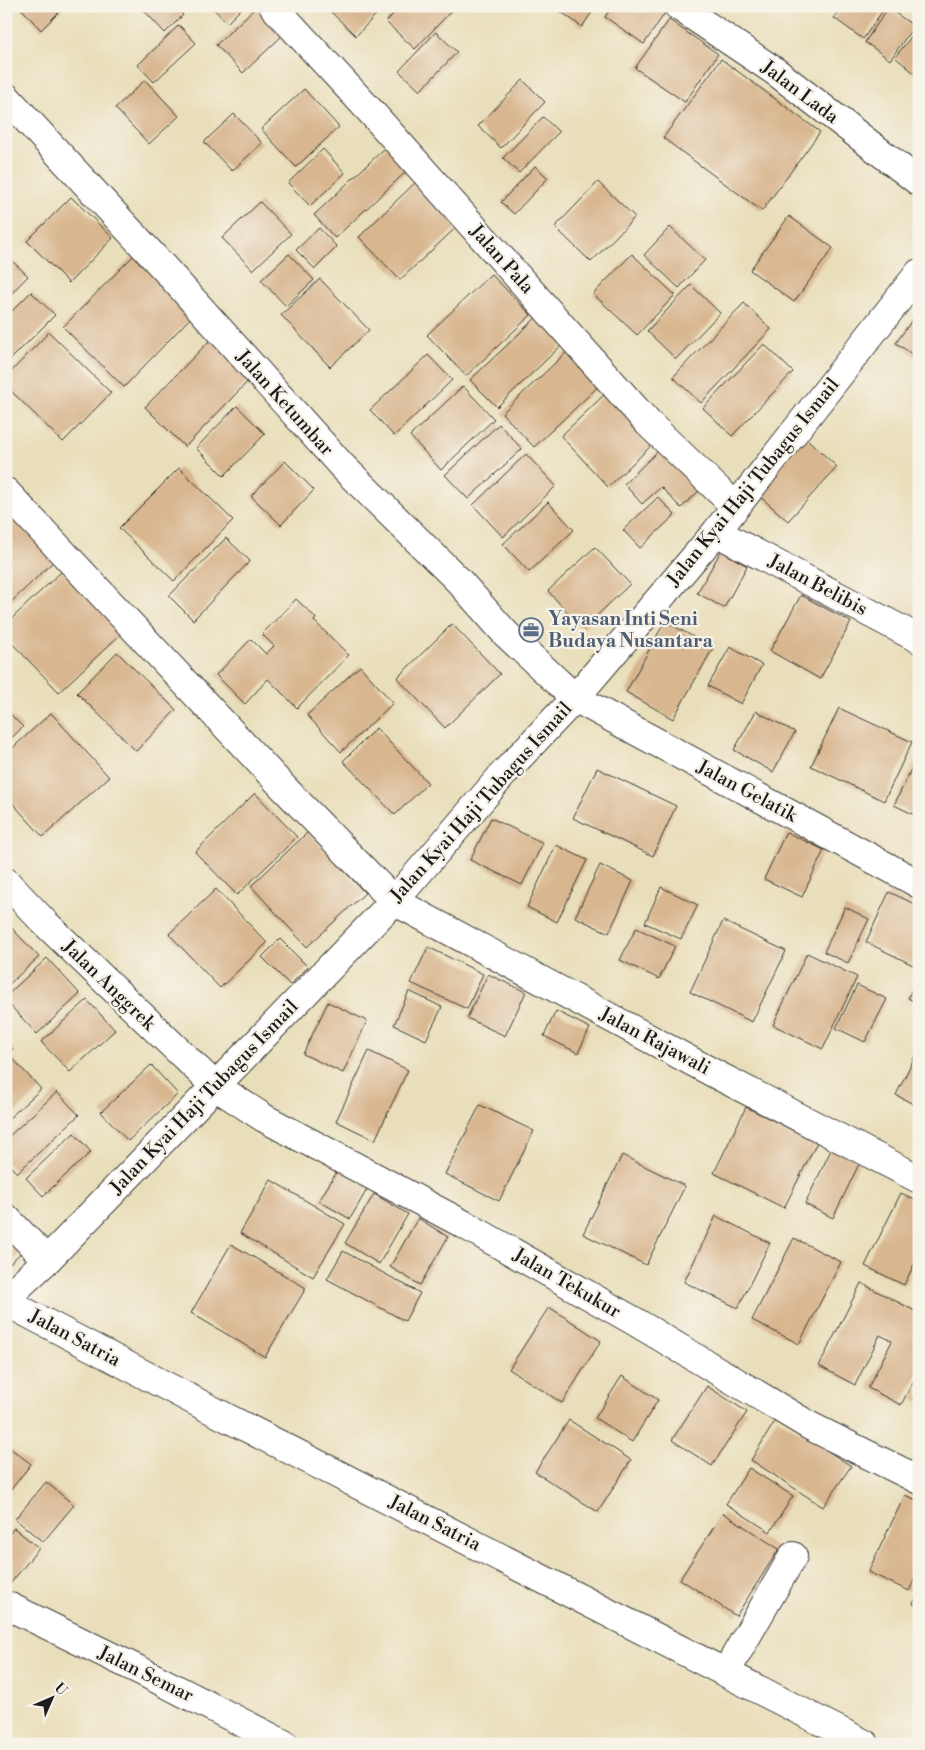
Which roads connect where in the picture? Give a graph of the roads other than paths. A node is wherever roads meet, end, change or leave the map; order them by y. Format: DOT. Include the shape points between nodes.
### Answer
graph roads {
  1 [pos="273,6"];
  2 [pos="678,6"];
  3 [pos="6,97"];
  4 [pos="919,182"];
  5 [pos="919,273"];
  6 [pos="6,492"];
  7 [pos="736,508"];
  8 [pos="716,532"];
  9 [pos="919,638"];
  10 [pos="575,698"];
  11 [pos="6,882"];
  12 [pos="919,884"];
  13 [pos="394,900"];
  14 [pos="215,1086"];
  15 [pos="919,1179"];
  16 [pos="6,1218"];
  17 [pos="47,1260"];
  18 [pos="6,1298"];
  19 [pos="6,1302"];
  20 [pos="919,1480"];
  21 [pos="793,1556"];
  22 [pos="6,1605"];
  23 [pos="726,1672"];
  24 [pos="284,1744"];
  25 [pos="865,1744"];
  1 -- 7 [label="street, Jalan Pala" via="648,423"];
  2 -- 4 [label="street, Jalan Lada" via="776,72"];
  3 -- 10 [label="street, Jalan Ketumbar" via="342,466 458,580 506,634"];
  5 -- 7 [label="street, Jalan Kyai Haji Tubagus Ismail"];
  6 -- 13 [label="street, Jalan Rajawali" via="284,788"];
  7 -- 8 [label="street, Jalan Kyai Haji Tubagus Ismail"];
  8 -- 9 [label="street, Jalan Belibis"];
  8 -- 10 [label="street, Jalan Kyai Haji Tubagus Ismail"];
  10 -- 12 [label="street, Jalan Gelatik"];
  10 -- 13 [label="street, Jalan Kyai Haji Tubagus Ismail" via="505,772"];
  11 -- 14 [label="street, Jalan Anggrek"];
  13 -- 14 [label="street, Jalan Kyai Haji Tubagus Ismail"];
  13 -- 15 [label="street, Jalan Rajawali"];
  14 -- 17 [label="street, Jalan Kyai Haji Tubagus Ismail"];
  14 -- 20 [label="street, Jalan Tekukur" via="264,1118 465,1225 634,1321 810,1426"];
  16 -- 17 [label="street"];
  17 -- 18 [label="street, Jalan Kyai Haji Tubagus Ismail"];
  19 -- 23 [label="street, Jalan Satria"];
  21 -- 23 [label="street"];
  22 -- 24 [label="street, Jalan Semar"];
  23 -- 25 [label="street, Jalan Satria"];
}
